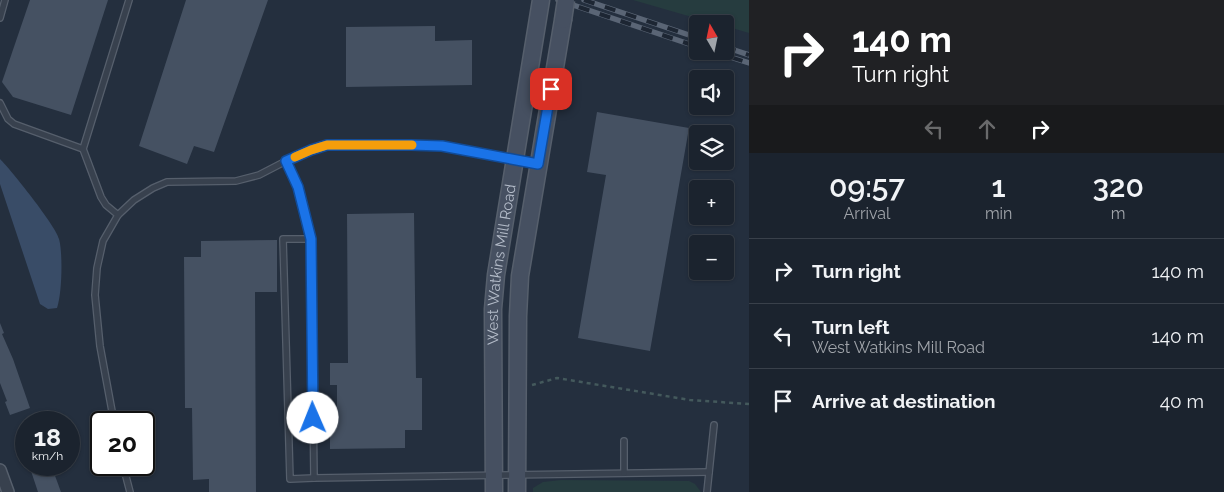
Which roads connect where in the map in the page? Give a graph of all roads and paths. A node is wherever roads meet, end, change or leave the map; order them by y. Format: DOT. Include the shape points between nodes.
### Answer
graph roads {
  1 [pos="6,0"];
  2 [pos="129,0"];
  3 [pos="566,0"];
  4 [pos="540,6"];
  5 [pos="0,18"];
  6 [pos="0,104"];
  7 [pos="83,149"];
  8 [pos="514,160"];
  9 [pos="286,161"];
  10 [pos="538,164"];
  11 [pos="118,215"];
  12 [pos="311,239"];
  13 [pos="532,376"];
  14 [pos="749,404"];
  15 [pos="112,411"];
  16 [pos="714,425"];
  17 [pos="624,441"];
  18 [pos="0,470"];
  19 [pos="710,472"];
  20 [pos="624,473"];
  21 [pos="494,474"];
  22 [pos="517,474"];
  23 [pos="126,476"];
  24 [pos="314,478"];
  25 [pos="8,492"];
  26 [pos="130,492"];
  27 [pos="494,492"];
  28 [pos="517,492"];
  29 [pos="707,492"];
  1 -- 5 [label="lane"];
  2 -- 7 [label="lane"];
  3 -- 10 [label="main road, West Watkins Mill Road, bridge"];
  4 -- 8 [label="main road, West Watkins Mill Road"];
  6 -- 7 [label="lane" via="14,124"];
  7 -- 11 [label="lane" via="100,197"];
  8 -- 9 [label="lane" via="442,146 327,145"];
  8 -- 10 [label="lane"];
  8 -- 21 [label="main road, West Watkins Mill Road" via="496,274"];
  9 -- 11 [label="lane" via="259,176 236,181 168,182 152,188"];
  9 -- 12 [label="lane" via="298,187"];
  10 -- 22 [label="main road, West Watkins Mill Road" via="520,276"];
  11 -- 15 [label="lane" via="103,241 96,268 95,294 100,346"];
  12 -- 24 [label="lane"];
  12 -- 24 [label="lane" via="284,240 290,479"];
  13 -- 14 [label="path" via="532,385 557,378 690,400"];
  16 -- 19 [label="lane"];
  17 -- 20 [label="lane"];
  18 -- 25 [label="street"];
  19 -- 20 [label="lane"];
  19 -- 29 [label="lane"];
  20 -- 22 [label="lane"];
  21 -- 22 [label="lane"];
  21 -- 24 [label="lane"];
  21 -- 27 [label="main road, West Watkins Mill Road"];
  22 -- 28 [label="main road, West Watkins Mill Road"];
  23 -- 26 [label="lane"];
}
